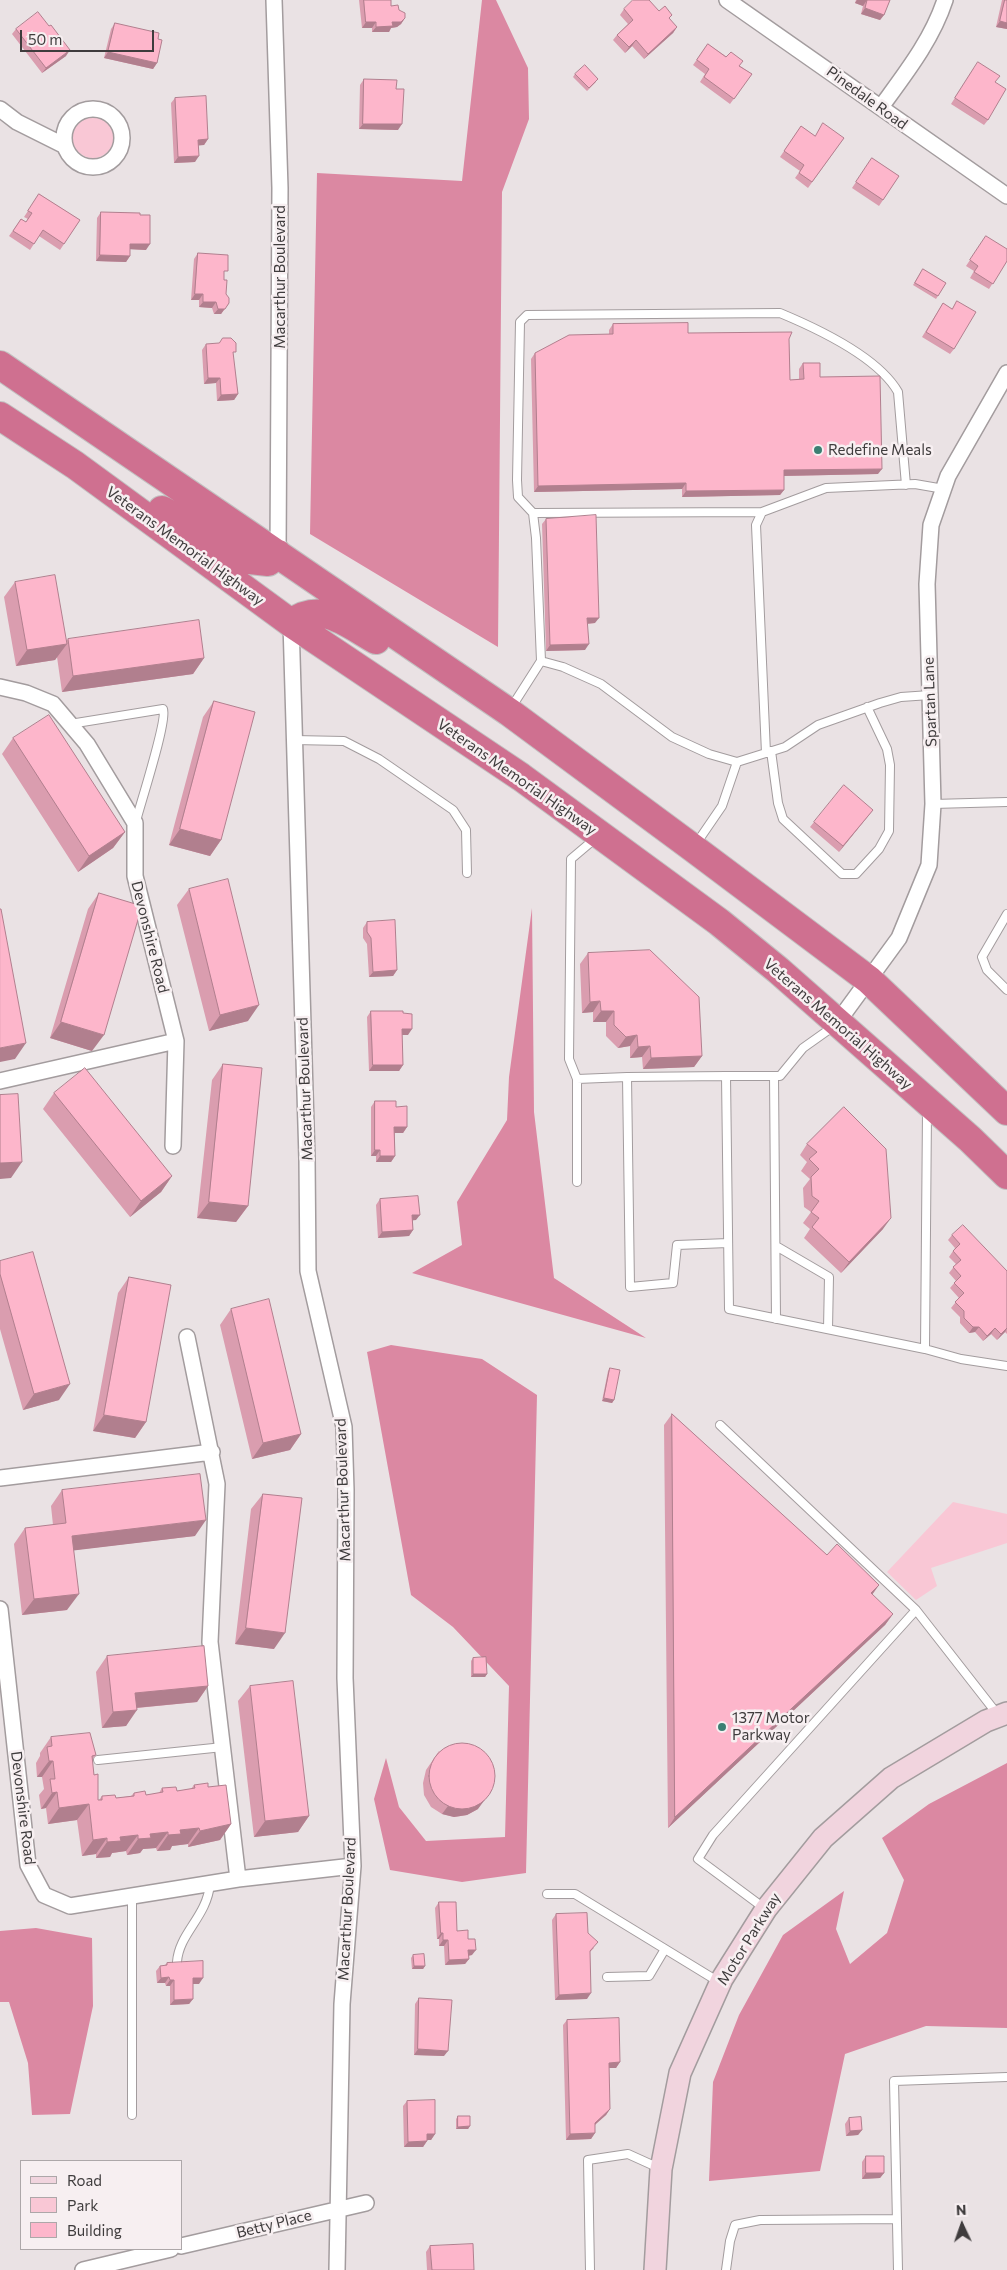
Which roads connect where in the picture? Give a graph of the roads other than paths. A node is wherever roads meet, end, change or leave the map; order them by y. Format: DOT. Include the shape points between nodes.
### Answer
graph roads {
  1 [pos="274,0"];
  2 [pos="727,0"];
  3 [pos="945,0"];
  4 [pos="881,107"];
  5 [pos="0,109"];
  6 [pos="65,146"];
  7 [pos="1007,196"];
  8 [pos="0,365"];
  9 [pos="1007,372"];
  10 [pos="0,416"];
  11 [pos="24,431"];
  12 [pos="906,485"];
  13 [pos="944,489"];
  14 [pos="762,512"];
  15 [pos="533,513"];
  16 [pos="278,554"];
  17 [pos="291,623"];
  18 [pos="540,661"];
  19 [pos="0,687"];
  20 [pos="930,696"];
  21 [pos="866,707"];
  22 [pos="509,712"];
  23 [pos="70,724"];
  24 [pos="294,740"];
  25 [pos="769,752"];
  26 [pos="737,762"];
  27 [pos="1007,802"];
  28 [pos="933,804"];
  29 [pos="135,823"];
  30 [pos="600,835"];
  31 [pos="693,848"];
  32 [pos="467,873"];
  33 [pos="1007,914"];
  34 [pos="869,980"];
  35 [pos="1006,987"];
  36 [pos="837,1023"];
  37 [pos="176,1041"];
  38 [pos="726,1076"];
  39 [pos="774,1076"];
  40 [pos="627,1077"];
  41 [pos="577,1079"];
  42 [pos="0,1081"];
  43 [pos="928,1102"];
  44 [pos="1007,1111"];
  45 [pos="173,1146"];
  46 [pos="1007,1175"];
  47 [pos="577,1182"];
  48 [pos="728,1243"];
  49 [pos="776,1246"];
  50 [pos="776,1319"];
  51 [pos="828,1329"];
  52 [pos="187,1337"];
  53 [pos="925,1348"];
  54 [pos="1007,1366"];
  55 [pos="720,1425"];
  56 [pos="212,1452"];
  57 [pos="0,1478"];
  58 [pos="0,1609"];
  59 [pos="916,1610"];
  60 [pos="1003,1714"];
  61 [pos="223,1747"];
  62 [pos="98,1760"];
  63 [pos="353,1866"];
  64 [pos="238,1879"];
  65 [pos="210,1884"];
  66 [pos="547,1894"];
  67 [pos="132,1896"];
  68 [pos="766,1909"];
  69 [pos="665,1949"];
  70 [pos="177,1962"];
  71 [pos="607,1977"];
  72 [pos="720,1983"];
  73 [pos="1007,2077"];
  74 [pos="132,2115"];
  75 [pos="661,2169"];
  76 [pos="366,2203"];
  77 [pos="337,2209"];
  78 [pos="896,2219"];
  79 [pos="182,2246"];
  80 [pos="167,2250"];
  81 [pos="83,2270"];
  82 [pos="337,2270"];
  83 [pos="590,2270"];
  84 [pos="655,2270"];
  85 [pos="726,2270"];
  86 [pos="898,2270"];
  1 -- 16 [label="street, Macarthur Boulevard" via="280,188"];
  2 -- 4 [label="street, Pinedale Road"];
  3 -- 4 [label="street" via="916,58"];
  4 -- 7 [label="street, Pinedale Road"];
  5 -- 6 [label="street" via="17,122"];
  8 -- 16 [label="highway"];
  9 -- 13 [label="street, Spartan Lane" via="948,476"];
  10 -- 11 [label="highway, Veterans Memorial Highway"];
  11 -- 16 [label="highway" via="250,560 268,562"];
  11 -- 17 [label="highway, Veterans Memorial Highway" via="75,464"];
  12 -- 13 [label="lane"];
  12 -- 14 [label="lane" via="826,488"];
  12 -- 15 [label="lane" via="898,392 891,380 838,341 808,325 780,313 527,316 520,322 517,480 518,497"];
  13 -- 20 [label="street, Spartan Lane" via="931,525 927,584"];
  14 -- 15 [label="lane"];
  14 -- 25 [label="lane" via="756,525"];
  15 -- 18 [label="lane"];
  16 -- 22 [label="highway"];
  17 -- 22 [label="highway" via="314,612 327,614"];
  17 -- 24 [label="street, Macarthur Boulevard"];
  17 -- 30 [label="highway, Veterans Memorial Highway" via="522,777"];
  18 -- 22 [label="lane"];
  18 -- 26 [label="lane" via="563,667 601,684 672,737 709,754"];
  19 -- 23 [label="street" via="53,704"];
  20 -- 21 [label="lane" via="901,697"];
  20 -- 28 [label="street, Spartan Lane"];
  21 -- 25 [label="lane" via="818,725 785,747"];
  21 -- 25 [label="lane" via="887,748 890,765 889,831 879,849 856,874 842,874 783,819"];
  22 -- 31 [label="highway"];
  23 -- 29 [label="street" via="87,744"];
  23 -- 29 [label="lane" via="162,709 164,714"];
  24 -- 32 [label="lane" via="344,741 378,759 453,810 466,830"];
  24 -- 63 [label="street, Macarthur Boulevard" via="308,1159 308,1271 344,1427 345,1678"];
  25 -- 26 [label="lane"];
  26 -- 31 [label="lane" via="722,806"];
  27 -- 28 [label="lane"];
  28 -- 34 [label="street, Spartan Lane" via="929,865 899,938"];
  29 -- 37 [label="street, Devonshire Road" via="135,876"];
  30 -- 36 [label="highway, Veterans Memorial Highway" via="719,922"];
  30 -- 41 [label="lane" via="571,859 569,1058"];
  31 -- 34 [label="highway"];
  33 -- 35 [label="lane" via="982,957 987,970"];
  34 -- 36 [label="street, Spartan Lane"];
  34 -- 44 [label="highway"];
  36 -- 39 [label="lane" via="802,1048 780,1076"];
  36 -- 43 [label="highway, Veterans Memorial Highway"];
  37 -- 42 [label="street"];
  37 -- 45 [label="street, Devonshire Road"];
  38 -- 39 [label="lane"];
  38 -- 40 [label="lane"];
  38 -- 48 [label="lane"];
  39 -- 49 [label="lane"];
  40 -- 41 [label="lane"];
  40 -- 48 [label="lane" via="630,1287 673,1283 677,1245"];
  41 -- 47 [label="lane"];
  43 -- 46 [label="highway, Veterans Memorial Highway"];
  43 -- 53 [label="lane"];
  48 -- 50 [label="lane" via="729,1309"];
  49 -- 50 [label="lane"];
  49 -- 51 [label="lane" via="829,1276"];
  50 -- 51 [label="lane"];
  51 -- 53 [label="lane"];
  52 -- 56 [label="street"];
  53 -- 54 [label="lane" via="961,1359"];
  55 -- 59 [label="lane"];
  56 -- 57 [label="street"];
  56 -- 61 [label="street" via="218,1484 210,1642"];
  58 -- 67 [label="street, Devonshire Road" via="28,1865 44,1895 70,1906"];
  59 -- 60 [label="lane"];
  59 -- 68 [label="lane" via="713,1835 698,1860"];
  60 -- 68 [label="main road, Motor Parkway" via="891,1778 823,1838"];
  61 -- 62 [label="lane"];
  61 -- 64 [label="street"];
  63 -- 64 [label="street, Devonshire Road"];
  63 -- 77 [label="street, Macarthur Boulevard" via="342,2004"];
  64 -- 65 [label="street, Devonshire Road"];
  65 -- 67 [label="street, Devonshire Road"];
  65 -- 70 [label="lane" via="206,1904 186,1936"];
  66 -- 69 [label="lane" via="576,1894"];
  67 -- 74 [label="lane"];
  68 -- 72 [label="main road, Motor Parkway"];
  69 -- 71 [label="lane" via="649,1976"];
  69 -- 72 [label="lane"];
  72 -- 75 [label="main road, Motor Parkway" via="680,2073"];
  73 -- 78 [label="lane" via="894,2081"];
  75 -- 83 [label="lane" via="628,2154 588,2160"];
  75 -- 84 [label="main road, Motor Parkway"];
  76 -- 77 [label="street, Betty Place"];
  77 -- 79 [label="street, Betty Place"];
  77 -- 82 [label="street, Macarthur Boulevard"];
  78 -- 85 [label="lane" via="760,2220 735,2226"];
  78 -- 86 [label="lane"];
  80 -- 81 [label="street"];
}
